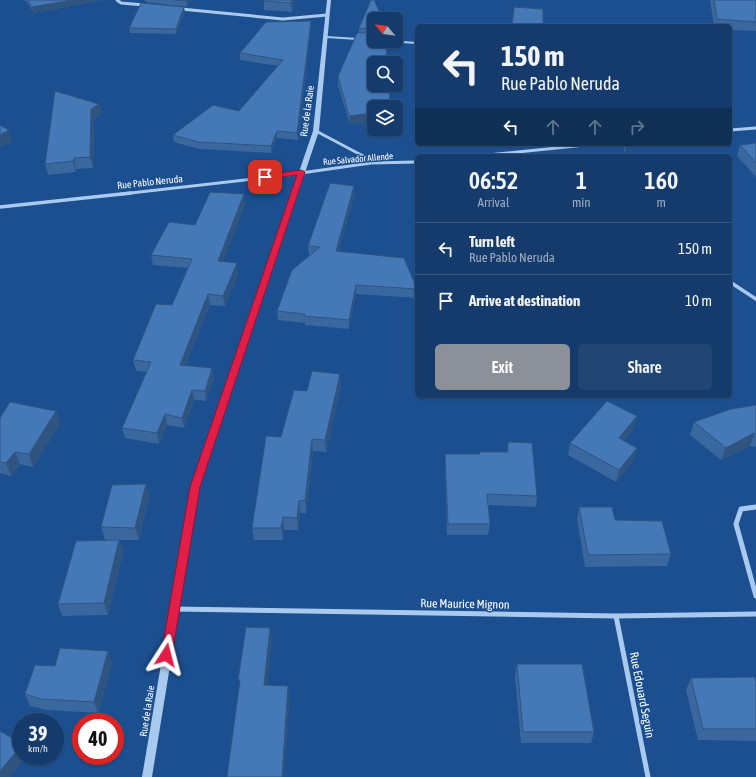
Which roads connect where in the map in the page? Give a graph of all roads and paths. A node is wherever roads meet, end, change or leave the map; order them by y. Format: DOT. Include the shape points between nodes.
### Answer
graph roads {
  1 [pos="117,0"];
  2 [pos="329,0"];
  3 [pos="152,6"];
  4 [pos="175,8"];
  5 [pos="328,15"];
  6 [pos="326,37"];
  7 [pos="360,39"];
  8 [pos="403,42"];
  9 [pos="415,43"];
  10 [pos="756,128"];
  11 [pos="732,130"];
  12 [pos="316,131"];
  13 [pos="576,146"];
  14 [pos="498,154"];
  15 [pos="415,162"];
  16 [pos="371,163"];
  17 [pos="301,172"];
  18 [pos="0,207"];
  19 [pos="732,283"];
  20 [pos="756,299"];
  21 [pos="756,507"];
  22 [pos="756,596"];
  23 [pos="174,609"];
  24 [pos="756,614"];
  25 [pos="616,616"];
  26 [pos="147,777"];
  27 [pos="648,777"];
  1 -- 3 [label="street" via="121,3"];
  2 -- 5 [label="street, Rue de la Raie"];
  4 -- 5 [label="street" via="284,19"];
  5 -- 6 [label="street, Rue de la Raie"];
  6 -- 7 [label="lane"];
  6 -- 12 [label="street, Rue de la Raie"];
  8 -- 9 [label="lane"];
  10 -- 11 [label="street"];
  12 -- 16 [label="street" via="365,157"];
  12 -- 17 [label="street, Rue de la Raie" via="307,162"];
  13 -- 14 [label="street"];
  15 -- 16 [label="street, Rue Salvador Allende"];
  16 -- 17 [label="street, Rue Salvador Allende"];
  17 -- 18 [label="street, Rue Pablo Neruda"];
  17 -- 23 [label="street, Rue de la Raie" via="195,487"];
  19 -- 20 [label="street"];
  21 -- 22 [label="street" via="740,509 736,524"];
  23 -- 25 [label="street, Rue Maurice Mignon"];
  23 -- 26 [label="street, Rue de la Raie"];
  24 -- 25 [label="street, Rue Maurice Mignon"];
  25 -- 27 [label="street, Rue Edouard Seguin"];
}
